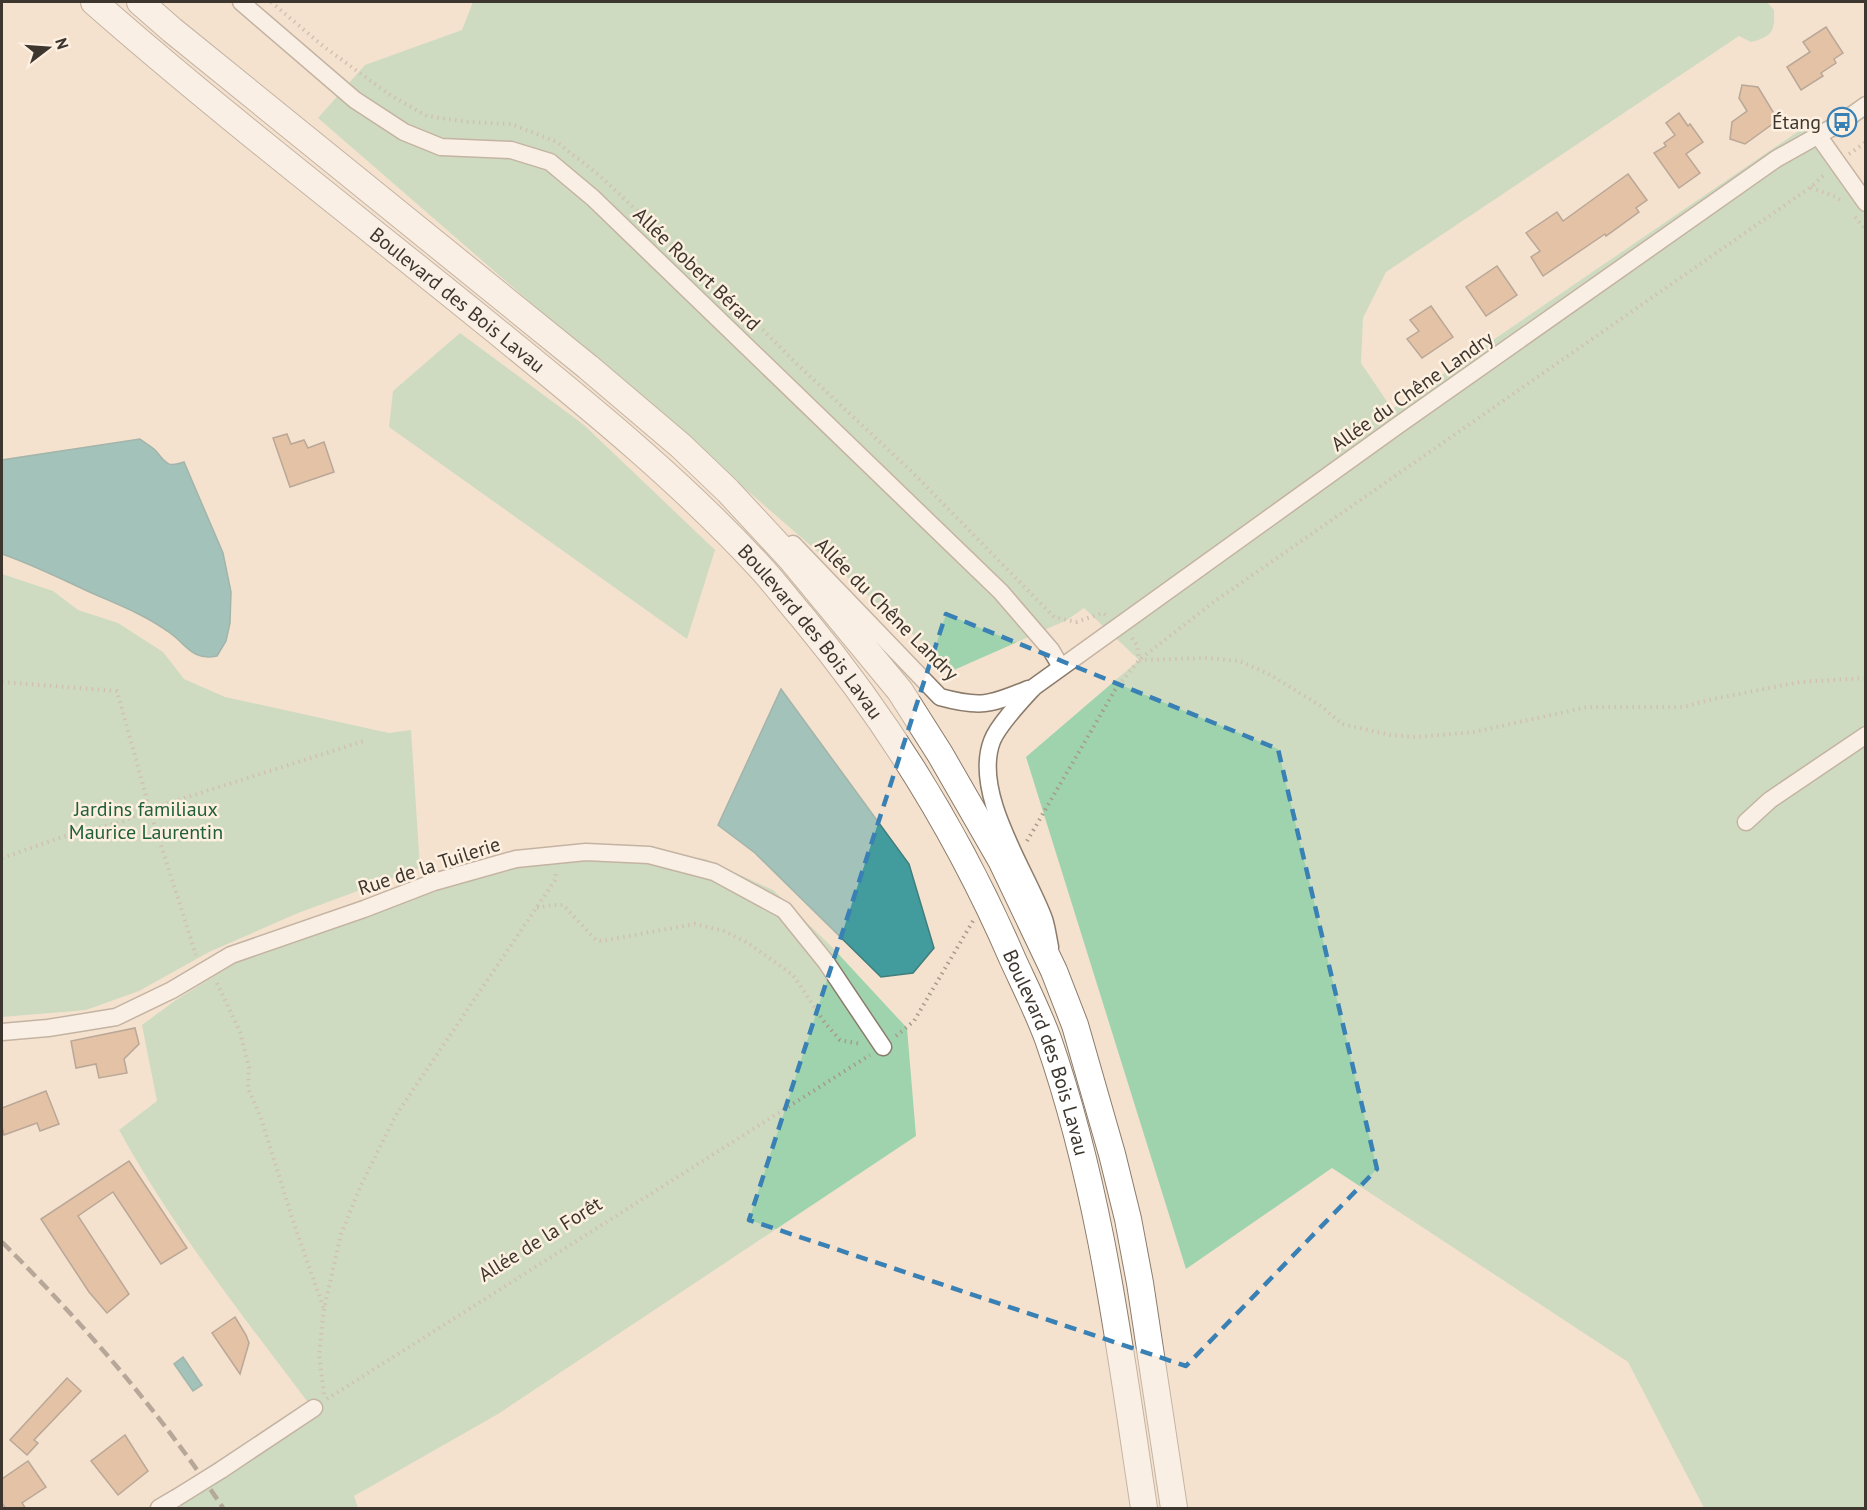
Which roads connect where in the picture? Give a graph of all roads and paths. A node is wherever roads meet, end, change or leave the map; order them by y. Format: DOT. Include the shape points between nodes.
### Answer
graph roads {
  1 [pos="94,2"];
  2 [pos="140,2"];
  3 [pos="241,2"];
  4 [pos="1866,105"];
  5 [pos="1817,134"];
  6 [pos="1866,203"];
  7 [pos="1844,204"];
  8 [pos="1850,212"];
  9 [pos="1866,230"];
  10 [pos="728,491"];
  11 [pos="1122,624"];
  12 [pos="1139,660"];
  13 [pos="1061,667"];
  14 [pos="1866,678"];
  15 [pos="2,682"];
  16 [pos="1034,687"];
  17 [pos="1866,735"];
  18 [pos="367,740"];
  19 [pos="150,809"];
  20 [pos="1746,822"];
  21 [pos="1022,850"];
  22 [pos="558,855"];
  23 [pos="2,858"];
  24 [pos="537,908"];
  25 [pos="975,917"];
  26 [pos="206,969"];
  27 [pos="1054,971"];
  28 [pos="2,1032"];
  29 [pos="883,1047"];
  30 [pos="324,1309"];
  31 [pos="319,1404"];
  32 [pos="159,1509"];
  33 [pos="1144,1509"];
  34 [pos="1174,1509"];
  1 -- 33 [label="main road, Boulevard des Bois Lavau" via="672,479 760,567 878,714 952,833 1047,1036 1101,1235"];
  2 -- 10 [label="main road, Boulevard des Bois Lavau" via="588,367"];
  3 -- 13 [label="street, Allée Robert Bérard" via="355,100 404,132 441,147 511,150 550,162 593,198 1001,592"];
  4 -- 5 [label="street, Allée du Chêne Landry"];
  5 -- 6 [label="street"];
  5 -- 11 [label="street, Allée du Chêne Landry" via="1776,159"];
  7 -- 12 [label="path" via="1837,197 1811,187 1215,602"];
  8 -- 9 [label="path"];
  10 -- 16 [label="street, Allée du Chêne Landry" via="771,520 940,697 985,705"];
  10 -- 27 [label="main road, Boulevard des Bois Lavau" via="791,559 900,691 1001,860"];
  11 -- 12 [label="path" via="1137,645"];
  11 -- 13 [label="street, Allée du Chêne Landry"];
  12 -- 14 [label="path" via="1239,661 1294,689 1342,724 1416,737 1474,732 1587,707 1684,707 1800,682"];
  12 -- 21 [label="path" via="1114,690"];
  13 -- 16 [label="street, Allée du Chêne Landry"];
  15 -- 19 [label="path" via="117,691"];
  16 -- 27 [label="street, Allée du Chêne Landry" via="992,740 987,765 994,809 1045,921"];
  17 -- 20 [label="street" via="1770,800"];
  18 -- 19 [label="path"];
  19 -- 23 [label="path" via="122,822"];
  19 -- 26 [label="path" via="198,959"];
  22 -- 24 [label="path" via="555,880"];
  22 -- 26 [label="street, Rue de la Tuilerie" via="516,859 434,882 231,955"];
  22 -- 29 [label="street, Rue de la Tuilerie" via="649,855 714,872 784,910 826,962"];
  24 -- 29 [label="path" via="563,905 601,941 695,924 724,931 793,975 840,1040"];
  24 -- 30 [label="path" via="396,1115 341,1234"];
  25 -- 29 [label="path, Allée de la Forêt" via="914,1021"];
  26 -- 28 [label="street, Rue de la Tuilerie" via="116,1017"];
  26 -- 30 [label="path" via="219,985 240,1032 249,1068 248,1088"];
  27 -- 34 [label="main road, Boulevard des Bois Lavau" via="1081,1046 1128,1219"];
  29 -- 31 [label="path, Allée de la Forêt"];
  30 -- 31 [label="path"];
  31 -- 32 [label="street, bridge"];
}
